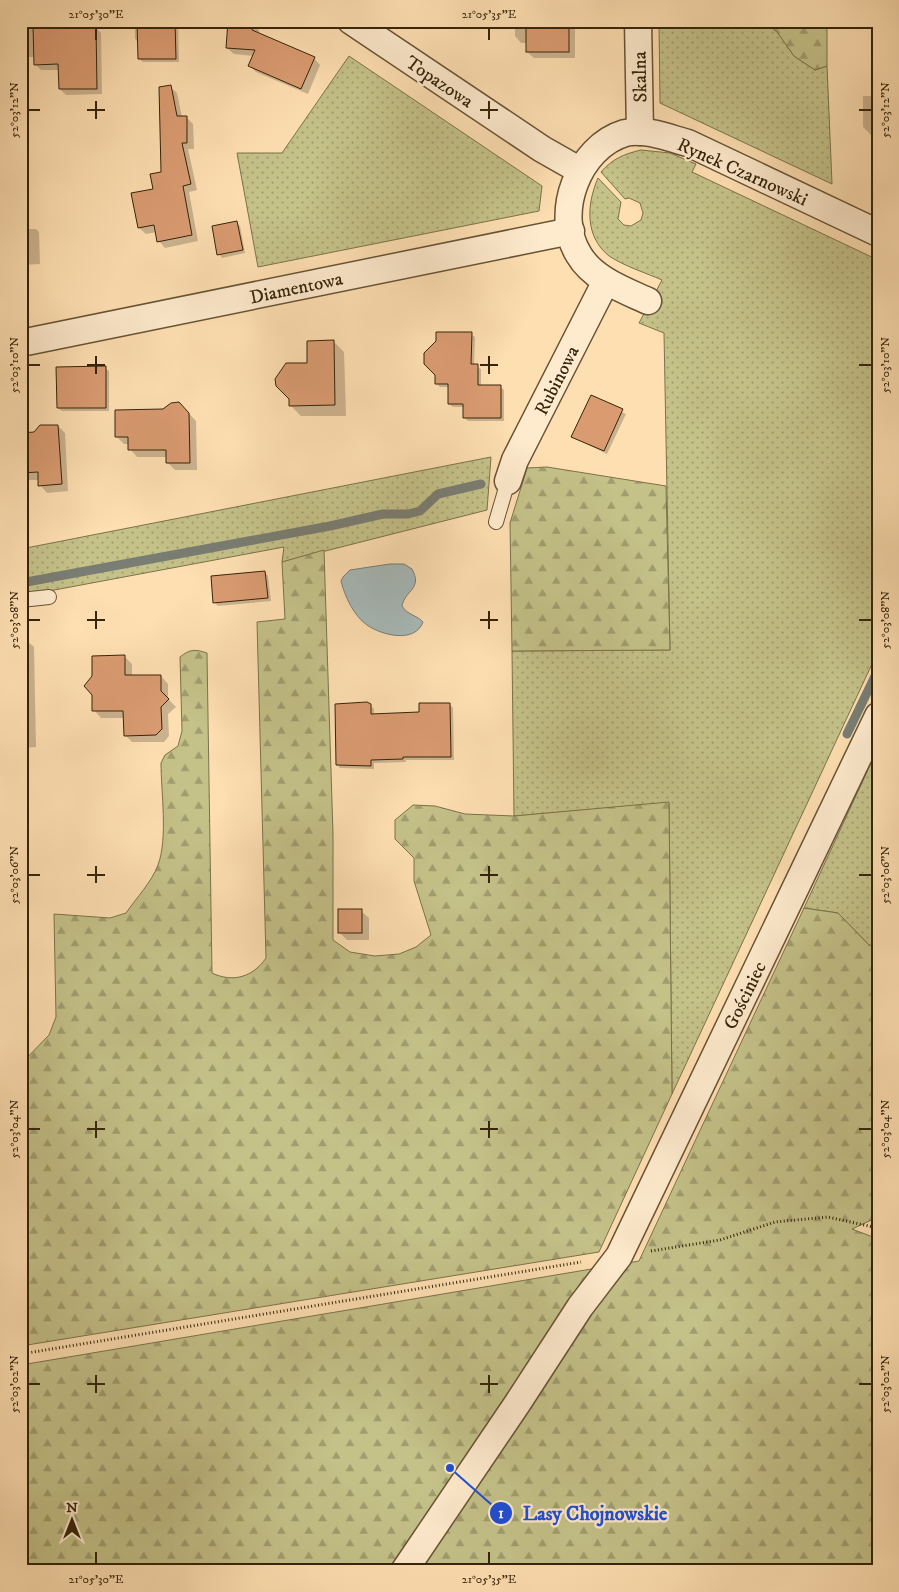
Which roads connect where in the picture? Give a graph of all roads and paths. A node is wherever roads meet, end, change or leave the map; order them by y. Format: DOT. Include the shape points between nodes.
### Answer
graph roads {
  1 [pos="351,21"];
  2 [pos="638,21"];
  3 [pos="640,132"];
  4 [pos="579,170"];
  5 [pos="571,230"];
  6 [pos="878,233"];
  7 [pos="606,280"];
  8 [pos="648,301"];
  9 [pos="21,343"];
  10 [pos="508,480"];
  11 [pos="496,522"];
  12 [pos="49,598"];
  13 [pos="21,600"];
  14 [pos="878,716"];
  15 [pos="878,1228"];
  16 [pos="613,1264"];
  17 [pos="21,1354"];
  18 [pos="404,1571"];
  1 -- 4 [label="street, Topazowa" via="542,149"];
  2 -- 3 [label="street, Skalna"];
  3 -- 4 [label="street, Rynek Czarnowski" via="625,133 607,142"];
  3 -- 6 [label="street, Rynek Czarnowski" via="688,143"];
  4 -- 5 [label="street, Rynek Czarnowski" via="569,198"];
  5 -- 7 [label="street, Rynek Czarnowski" via="579,255"];
  5 -- 9 [label="street, Diamentowa"];
  7 -- 8 [label="street, Rynek Czarnowski"];
  7 -- 10 [label="street, Rubinowa" via="515,460"];
  10 -- 11 [label="lane"];
  12 -- 13 [label="lane"];
  14 -- 16 [label="street, Gościniec"];
  15 -- 16 [label="path" via="828,1217 775,1222 720,1240"];
  16 -- 17 [label="path"];
  16 -- 18 [label="street, Gościniec" via="580,1306"];
}
